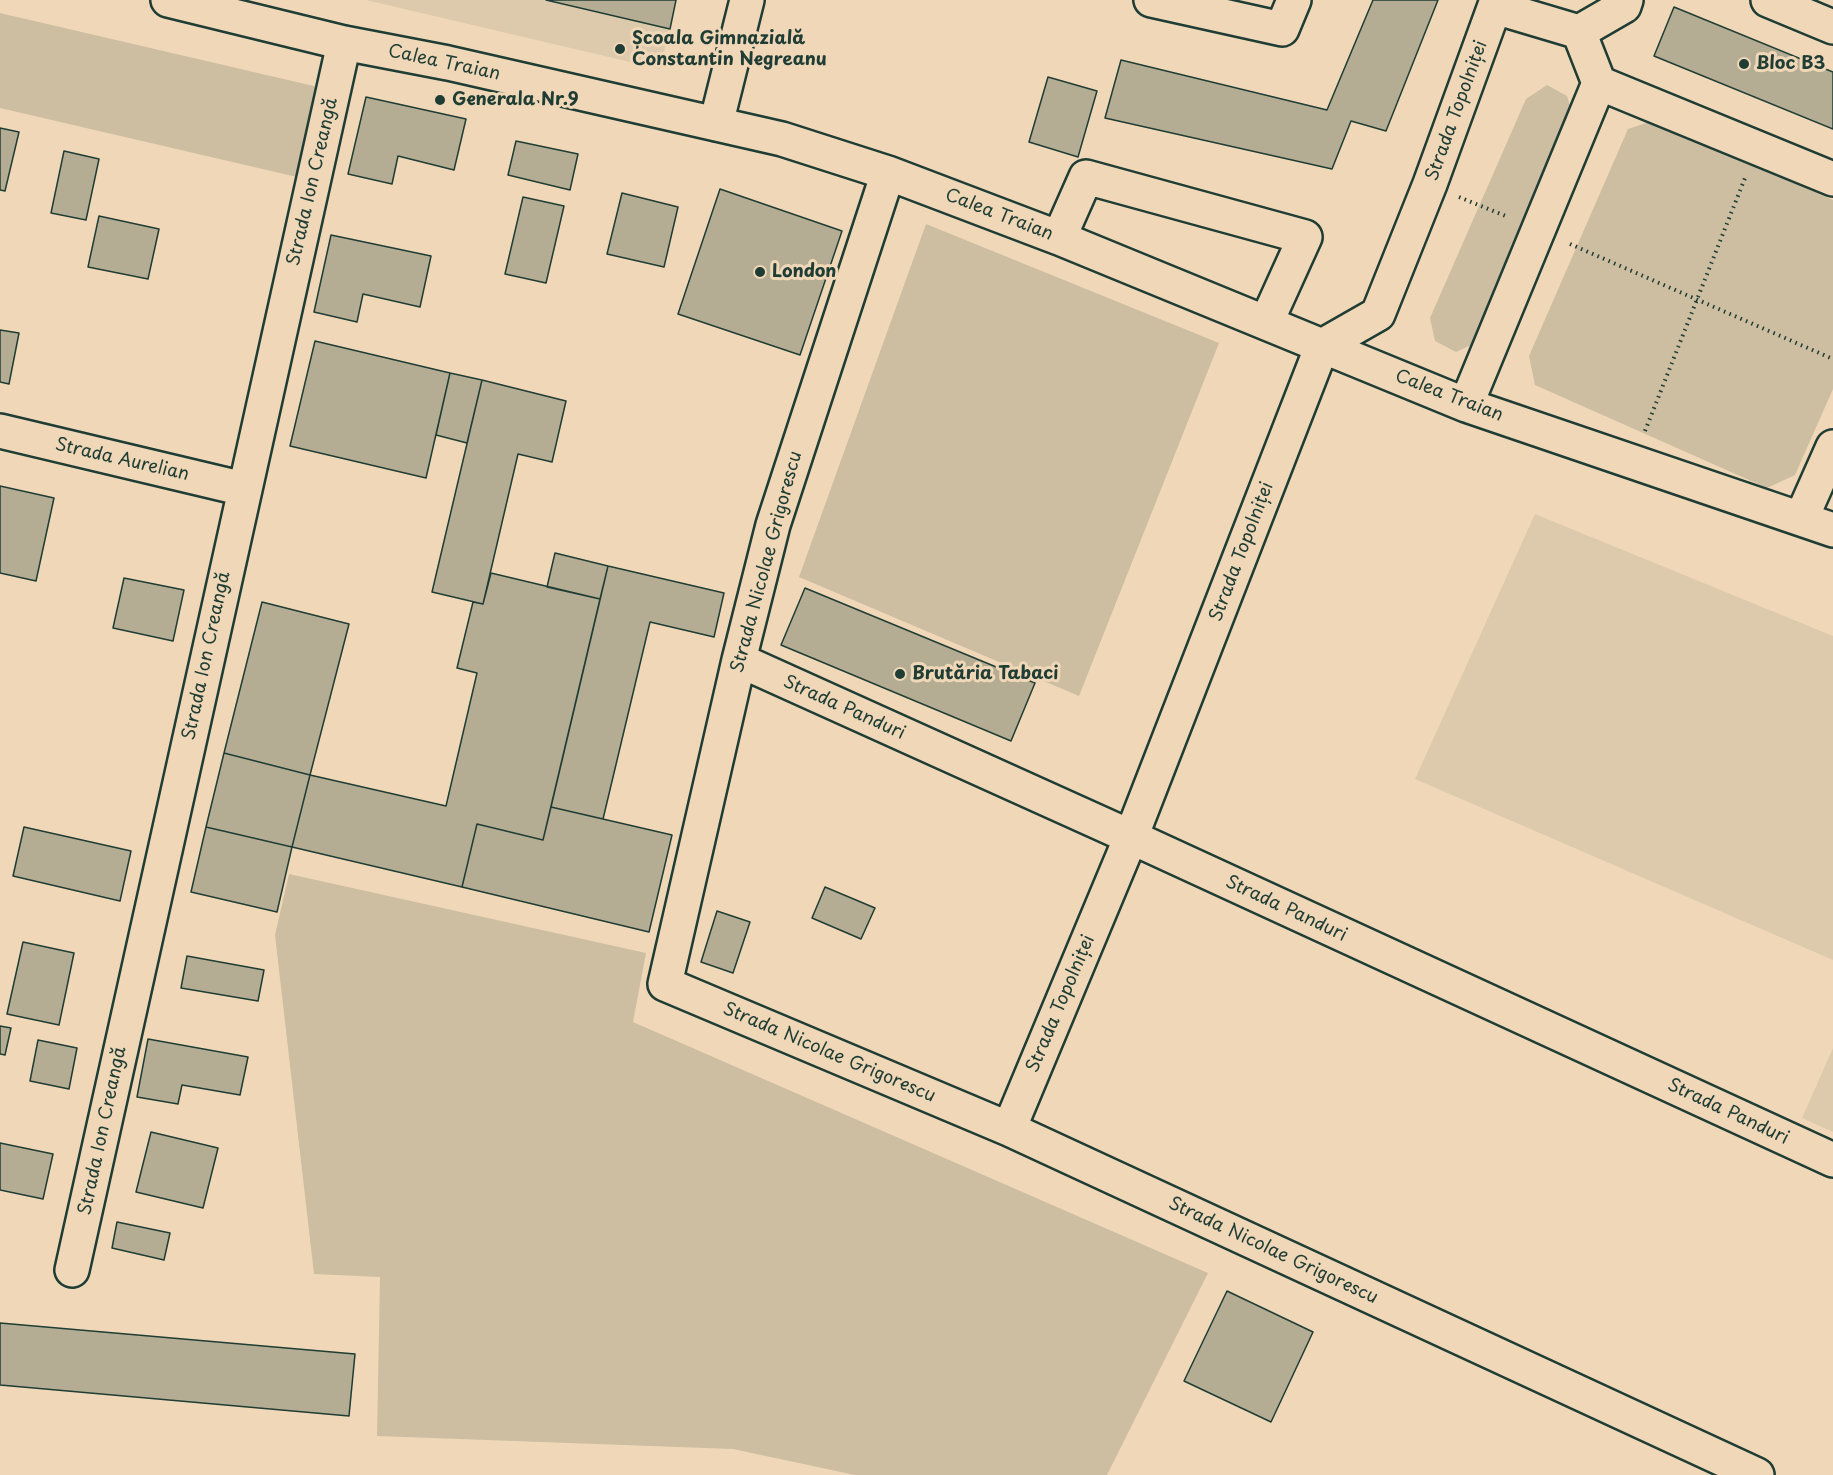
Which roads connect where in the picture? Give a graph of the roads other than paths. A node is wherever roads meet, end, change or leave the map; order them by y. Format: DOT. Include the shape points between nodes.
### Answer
graph roads {
  1 [pos="168,0"];
  2 [pos="747,0"];
  3 [pos="1151,0"];
  4 [pos="1294,0"];
  5 [pos="1626,0"];
  6 [pos="1768,0"];
  7 [pos="1496,4"];
  8 [pos="1833,27"];
  9 [pos="1579,32"];
  10 [pos="344,43"];
  11 [pos="1599,82"];
  12 [pos="716,124"];
  13 [pos="888,173"];
  14 [pos="1833,179"];
  15 [pos="1059,237"];
  16 [pos="1266,323"];
  17 [pos="1322,346"];
  18 [pos="1466,405"];
  19 [pos="0,431"];
  20 [pos="1833,447"];
  21 [pos="244,489"];
  22 [pos="1802,519"];
  23 [pos="1833,530"];
  24 [pos="739,660"];
  25 [pos="1131,837"];
  26 [pos="1009,1129"];
  27 [pos="1833,1160"];
  28 [pos="72,1270"];
  29 [pos="1757,1475"];
  1 -- 10 [label="street, Calea Traian"];
  2 -- 12 [label="street"];
  3 -- 4 [label="street" via="1282,29"];
  5 -- 9 [label="street" via="1623,6"];
  6 -- 8 [label="street"];
  7 -- 9 [label="street"];
  7 -- 17 [label="street, Strada Topolniței" via="1378,314"];
  9 -- 11 [label="street"];
  10 -- 12 [label="street, Calea Traian"];
  10 -- 21 [label="street, Strada Ion Creangă"];
  11 -- 14 [label="street"];
  11 -- 18 [label="street"];
  12 -- 13 [label="street, Calea Traian" via="782,139"];
  13 -- 15 [label="street, Calea Traian"];
  13 -- 24 [label="street, Strada Nicolae Grigorescu" via="773,525"];
  15 -- 16 [label="street, Calea Traian"];
  15 -- 16 [label="street" via="1086,177 1305,237"];
  16 -- 17 [label="street, Calea Traian"];
  17 -- 18 [label="street, Calea Traian"];
  17 -- 25 [label="street, Strada Topolniței"];
  18 -- 22 [label="street, Calea Traian"];
  19 -- 21 [label="street, Strada Aurelian"];
  20 -- 22 [label="street"];
  21 -- 28 [label="street, Strada Ion Creangă"];
  22 -- 23 [label="street, Calea Traian"];
  24 -- 25 [label="street, Strada Panduri"];
  24 -- 26 [label="street, Strada Nicolae Grigorescu" via="665,984"];
  25 -- 26 [label="street, Strada Topolniței"];
  25 -- 27 [label="street, Strada Panduri"];
  26 -- 29 [label="street, Strada Nicolae Grigorescu"];
}
